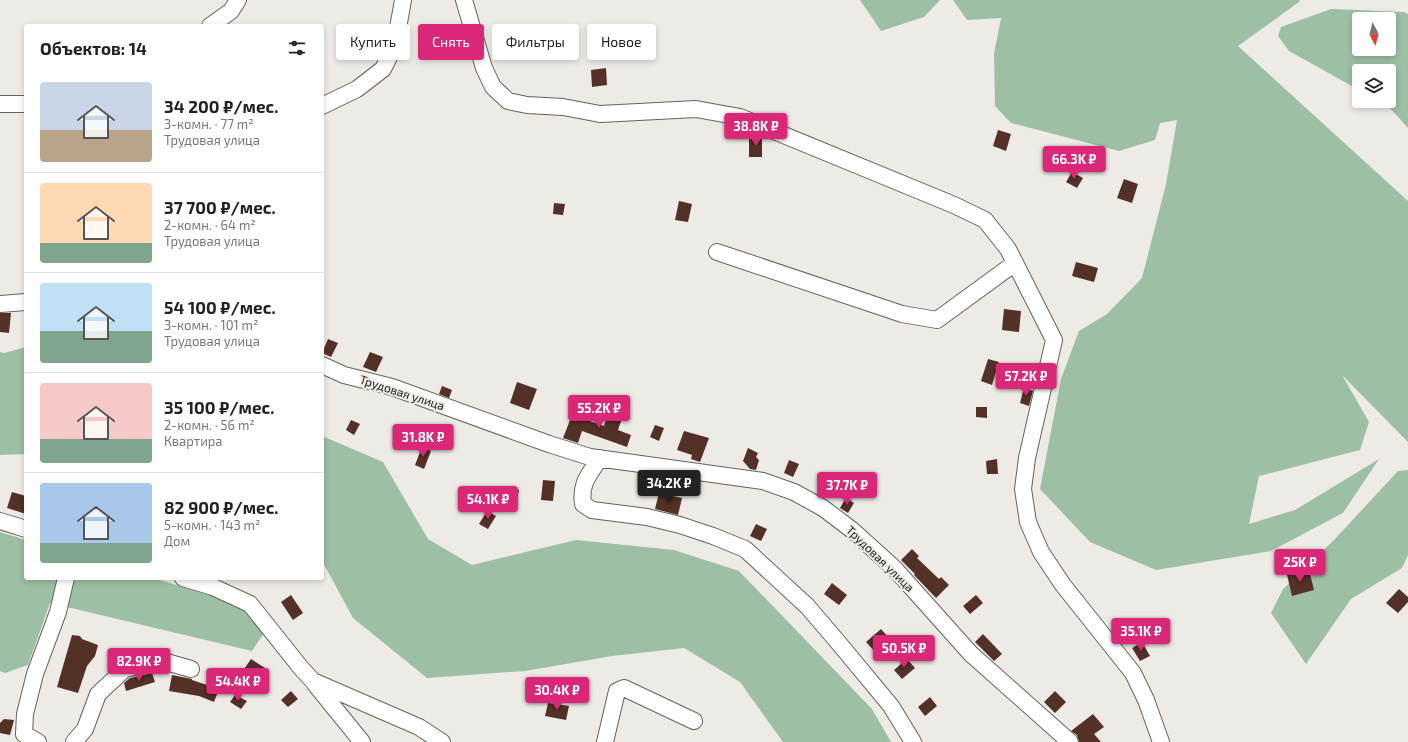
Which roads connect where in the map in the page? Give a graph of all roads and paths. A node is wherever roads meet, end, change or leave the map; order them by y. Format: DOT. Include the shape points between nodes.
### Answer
graph roads {
  1 [pos="238,0"];
  2 [pos="403,0"];
  3 [pos="464,0"];
  4 [pos="213,24"];
  5 [pos="0,104"];
  6 [pos="24,104"];
  7 [pos="324,105"];
  8 [pos="716,252"];
  9 [pos="1015,263"];
  10 [pos="24,302"];
  11 [pos="0,304"];
  12 [pos="324,366"];
  13 [pos="600,458"];
  14 [pos="0,521"];
  15 [pos="24,527"];
  16 [pos="66,580"];
  17 [pos="190,580"];
  18 [pos="191,669"];
  19 [pos="313,681"];
  20 [pos="694,721"];
  21 [pos="38,742"];
  22 [pos="74,742"];
  23 [pos="362,742"];
  24 [pos="442,742"];
  25 [pos="606,742"];
  26 [pos="913,742"];
  27 [pos="1070,742"];
  28 [pos="1161,742"];
  1 -- 4 [label="street" via="231,11"];
  2 -- 7 [label="street" via="395,45 383,69 356,89"];
  3 -- 9 [label="street" via="484,68 493,87 508,101 527,106 564,108 600,114 696,109 740,116 986,220 1008,249"];
  5 -- 6 [label="street"];
  8 -- 9 [label="street" via="902,314 937,320"];
  9 -- 28 [label="street" via="1054,340 1027,458 1023,489 1028,522 1041,552 1063,585 1133,673"];
  10 -- 11 [label="street"];
  12 -- 13 [label="street, Трудовая улица" via="344,375 392,387 549,444"];
  13 -- 26 [label="street" via="585,481 583,504 592,510 680,525 745,549 807,606 892,706"];
  13 -- 27 [label="street, Трудовая улица" via="763,481 794,492 817,505 852,530 895,570 971,654"];
  14 -- 15 [label="street"];
  16 -- 21 [label="street" via="58,612 35,674 25,714 24,734"];
  17 -- 19 [label="street" via="213,587 250,604"];
  18 -- 22 [label="street" via="163,661 125,669 98,694 85,729"];
  19 -- 23 [label="street"];
  19 -- 24 [label="street" via="419,727"];
  20 -- 25 [label="street" via="624,688 617,691"];
}
